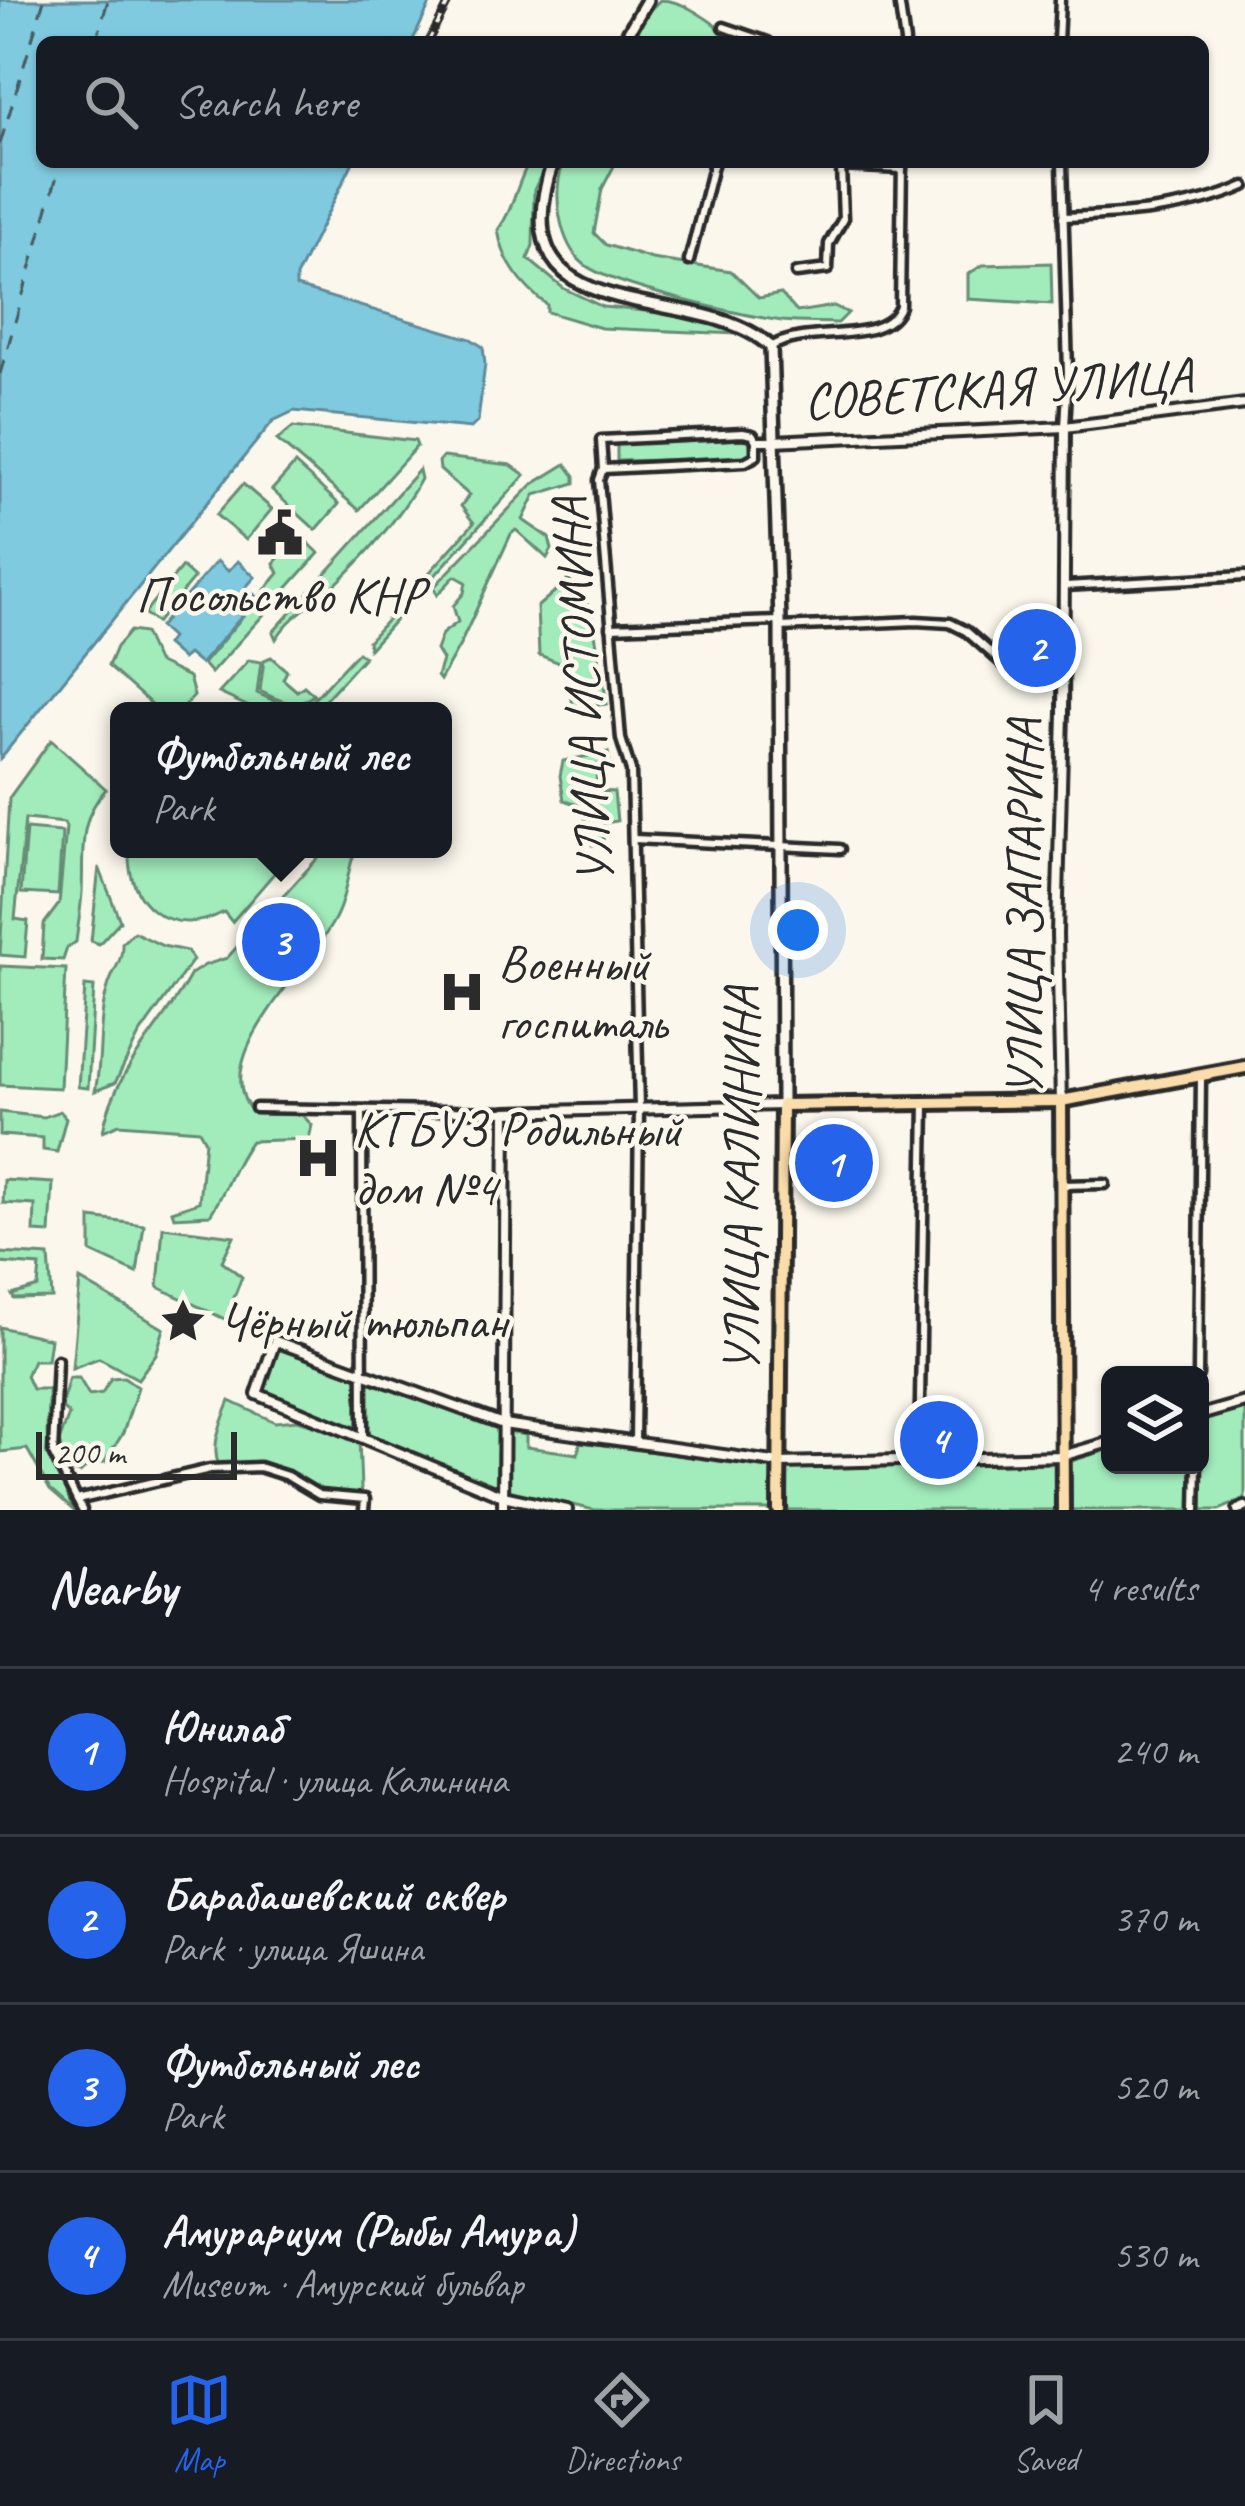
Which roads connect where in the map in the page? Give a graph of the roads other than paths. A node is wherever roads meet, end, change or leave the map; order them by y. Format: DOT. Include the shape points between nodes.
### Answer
graph roads {
  1 [pos="647,0"];
  2 [pos="899,0"];
  3 [pos="1060,0"];
  4 [pos="724,27"];
  5 [pos="626,36"];
  6 [pos="751,36"];
  7 [pos="904,36"];
  8 [pos="1058,36"];
  9 [pos="551,168"];
  10 [pos="712,168"];
  11 [pos="841,168"];
  12 [pos="902,168"];
  13 [pos="1062,168"];
  14 [pos="1245,186"];
  15 [pos="1063,217"];
  16 [pos="689,261"];
  17 [pos="796,273"];
  18 [pos="771,346"];
  19 [pos="1245,404"];
  20 [pos="1065,427"];
  21 [pos="601,440"];
  22 [pos="756,441"];
  23 [pos="773,441"];
  24 [pos="603,469"];
  25 [pos="1245,576"];
  26 [pos="1062,580"];
  27 [pos="780,624"];
  28 [pos="611,627"];
  29 [pos="1064,675"];
  30 [pos="633,839"];
  31 [pos="781,846"];
  32 [pos="841,849"];
  33 [pos="1245,1067"];
  34 [pos="1201,1076"];
  35 [pos="925,1101"];
  36 [pos="1061,1101"];
  37 [pos="782,1105"];
  38 [pos="256,1108"];
  39 [pos="639,1109"];
  40 [pos="362,1111"];
  41 [pos="506,1112"];
  42 [pos="1105,1184"];
  43 [pos="1062,1185"];
  44 [pos="57,1360"];
  45 [pos="1198,1366"];
  46 [pos="363,1375"];
  47 [pos="1245,1402"];
  48 [pos="1209,1412"];
  49 [pos="503,1424"];
  50 [pos="363,1437"];
  51 [pos="635,1442"];
  52 [pos="1101,1445"];
  53 [pos="1062,1456"];
  54 [pos="920,1460"];
  55 [pos="779,1463"];
  56 [pos="1197,1474"];
  57 [pos="503,1496"];
  58 [pos="77,1500"];
  59 [pos="82,1510"];
  60 [pos="364,1510"];
  61 [pos="503,1510"];
  62 [pos="567,1510"];
  63 [pos="778,1510"];
  64 [pos="1063,1510"];
  65 [pos="1196,1510"];
  1 -- 5 [label="main road"];
  2 -- 7 [label="street"];
  3 -- 8 [label="street"];
  4 -- 6 [label="street"];
  9 -- 18 [label="main road" via="540,202 545,240 561,268 594,292 739,325"];
  10 -- 16 [label="street"];
  11 -- 17 [label="street" via="843,219 829,244 828,269"];
  12 -- 18 [label="street" via="896,316 876,329 786,337"];
  13 -- 15 [label="street, УЛИЦА ЗАПАРИНА"];
  14 -- 15 [label="street" via="1163,209"];
  15 -- 20 [label="street, УЛИЦА ЗАПАРИНА"];
  18 -- 23 [label="main road, УЛИЦА КАЛИНИНА"];
  19 -- 20 [label="street, СОВЕТСКАЯ УЛИЦА"];
  20 -- 23 [label="street, СОВЕТСКАЯ УЛИЦА"];
  20 -- 26 [label="street, УЛИЦА ЗАПАРИНА"];
  21 -- 22 [label="street, СОВЕТСКАЯ УЛИЦА" via="743,433"];
  21 -- 24 [label="street, УЛИЦА ИСТОМИНА"];
  22 -- 23 [label="street, СОВЕТСКАЯ УЛИЦА"];
  22 -- 24 [label="street, СОВЕТСКАЯ УЛИЦА" via="756,456 745,462"];
  23 -- 27 [label="main road, УЛИЦА КАЛИНИНА"];
  24 -- 28 [label="street, УЛИЦА ИСТОМИНА"];
  25 -- 26 [label="street"];
  26 -- 29 [label="street, УЛИЦА ЗАПАРИНА"];
  27 -- 28 [label="street"];
  27 -- 29 [label="street" via="937,620 959,626 1016,675"];
  27 -- 31 [label="main road, УЛИЦА КАЛИНИНА"];
  28 -- 30 [label="street, УЛИЦА ИСТОМИНА"];
  29 -- 36 [label="street, УЛИЦА ЗАПАРИНА"];
  30 -- 31 [label="street"];
  30 -- 39 [label="street, УЛИЦА ИСТОМИНА"];
  31 -- 32 [label="street"];
  31 -- 37 [label="main road, УЛИЦА КАЛИНИНА"];
  33 -- 34 [label="main road"];
  34 -- 36 [label="main road"];
  34 -- 45 [label="street"];
  35 -- 36 [label="main road"];
  35 -- 37 [label="main road"];
  35 -- 54 [label="street"];
  36 -- 43 [label="main road, УЛИЦА ЗАПАРИНА"];
  37 -- 39 [label="street"];
  37 -- 55 [label="main road, УЛИЦА КАЛИНИНА"];
  38 -- 40 [label="street"];
  39 -- 41 [label="street"];
  39 -- 51 [label="street, УЛИЦА ИСТОМИНА"];
  40 -- 41 [label="street"];
  40 -- 46 [label="street"];
  41 -- 49 [label="street"];
  42 -- 43 [label="street"];
  43 -- 53 [label="main road, УЛИЦА ЗАПАРИНА"];
  44 -- 58 [label="street" via="53,1453"];
  46 -- 49 [label="street"];
  46 -- 50 [label="street"];
  46 -- 50 [label="street" via="274,1341 257,1394"];
  47 -- 48 [label="street"];
  49 -- 51 [label="street"];
  49 -- 57 [label="street"];
  50 -- 57 [label="street"];
  51 -- 55 [label="street"];
  52 -- 53 [label="street"];
  53 -- 54 [label="street"];
  53 -- 64 [label="main road, УЛИЦА ЗАПАРИНА"];
  54 -- 55 [label="street"];
  55 -- 63 [label="main road, УЛИЦА КАЛИНИНА"];
  56 -- 65 [label="street"];
  57 -- 61 [label="street"];
  57 -- 62 [label="street"];
  58 -- 59 [label="street"];
  58 -- 60 [label="street" via="209,1469 259,1467 319,1495 365,1498"];
}
